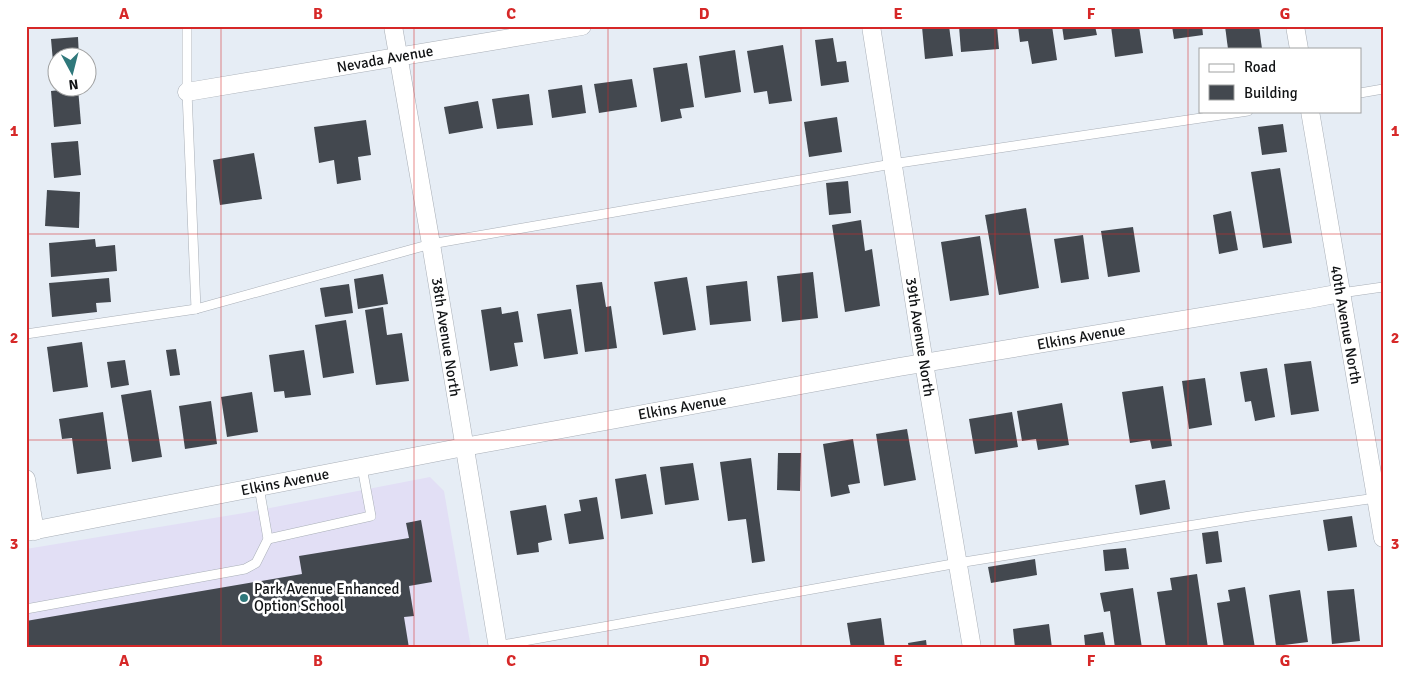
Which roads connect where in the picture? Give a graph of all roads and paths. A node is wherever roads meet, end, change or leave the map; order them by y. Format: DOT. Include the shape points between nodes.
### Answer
graph roads {
  1 [pos="187,26"];
  2 [pos="393,26"];
  3 [pos="582,26"];
  4 [pos="871,26"];
  5 [pos="1295,26"];
  6 [pos="1299,48"];
  7 [pos="399,56"];
  8 [pos="1383,89"];
  9 [pos="187,92"];
  10 [pos="1362,93"];
  11 [pos="1241,112"];
  12 [pos="1310,112"];
  13 [pos="892,164"];
  14 [pos="431,244"];
  15 [pos="1383,287"];
  16 [pos="1341,293"];
  17 [pos="196,309"];
  18 [pos="26,334"];
  19 [pos="924,363"];
  20 [pos="464,447"];
  21 [pos="362,467"];
  22 [pos="26,479"];
  23 [pos="259,487"];
  24 [pos="1376,498"];
  25 [pos="31,532"];
  26 [pos="268,538"];
  27 [pos="1383,538"];
  28 [pos="958,563"];
  29 [pos="26,609"];
  30 [pos="498,647"];
  31 [pos="972,648"];
  1 -- 9 [label="lane"];
  2 -- 7 [label="street, 38th Avenue North"];
  3 -- 7 [label="street, Nevada Avenue"];
  4 -- 13 [label="street, 39th Avenue North"];
  5 -- 6 [label="street"];
  7 -- 9 [label="street, Nevada Avenue"];
  7 -- 14 [label="street, 38th Avenue North"];
  8 -- 10 [label="lane"];
  9 -- 17 [label="lane"];
  11 -- 13 [label="lane"];
  12 -- 16 [label="street, 40th Avenue North"];
  13 -- 14 [label="lane"];
  13 -- 19 [label="street, 39th Avenue North"];
  14 -- 17 [label="lane"];
  14 -- 20 [label="street, 38th Avenue North"];
  15 -- 16 [label="lane"];
  16 -- 19 [label="street, Elkins Avenue"];
  16 -- 24 [label="street, 40th Avenue North"];
  17 -- 18 [label="lane"];
  19 -- 20 [label="street, Elkins Avenue"];
  19 -- 28 [label="street, 39th Avenue North"];
  20 -- 21 [label="street, Elkins Avenue"];
  20 -- 30 [label="street, 38th Avenue North"];
  21 -- 23 [label="street, Elkins Avenue"];
  21 -- 26 [label="lane" via="371,516"];
  22 -- 25 [label="street"];
  23 -- 25 [label="street, Elkins Avenue"];
  23 -- 26 [label="lane"];
  24 -- 27 [label="street, 40th Avenue North"];
  24 -- 28 [label="lane"];
  26 -- 29 [label="lane" via="256,562 245,569"];
  28 -- 30 [label="lane"];
  28 -- 31 [label="street, 39th Avenue North"];
}
